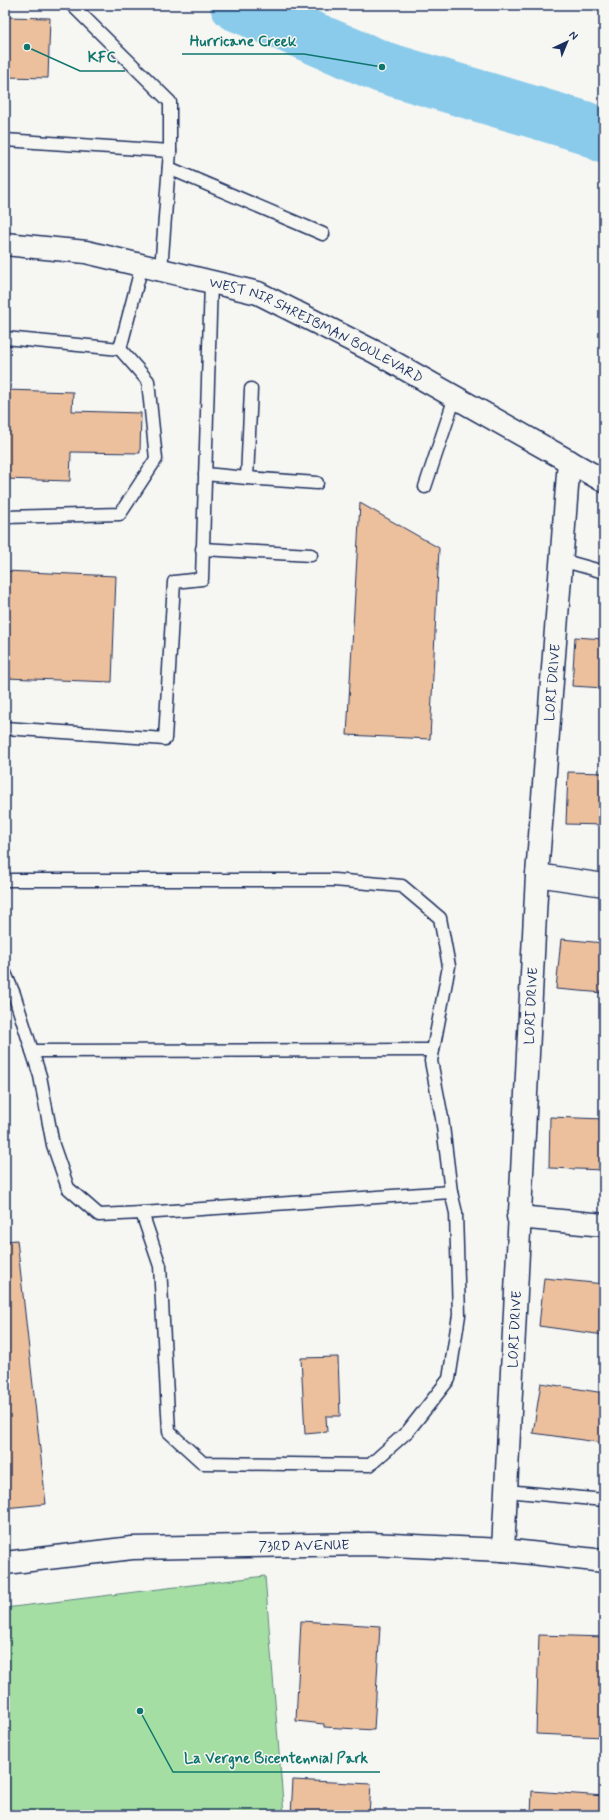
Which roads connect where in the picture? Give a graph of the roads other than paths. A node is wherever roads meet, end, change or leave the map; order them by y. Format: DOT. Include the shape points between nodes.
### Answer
graph roads {
  1 [pos="72,5"];
  2 [pos="5,140"];
  3 [pos="170,151"];
  4 [pos="169,168"];
  5 [pos="323,234"];
  6 [pos="5,244"];
  7 [pos="151,267"];
  8 [pos="211,282"];
  9 [pos="5,338"];
  10 [pos="120,349"];
  11 [pos="251,389"];
  12 [pos="455,397"];
  13 [pos="569,461"];
  14 [pos="205,474"];
  15 [pos="247,478"];
  16 [pos="604,479"];
  17 [pos="318,483"];
  18 [pos="425,486"];
  19 [pos="5,517"];
  20 [pos="202,550"];
  21 [pos="311,555"];
  22 [pos="561,560"];
  23 [pos="604,572"];
  24 [pos="5,728"];
  25 [pos="537,875"];
  26 [pos="5,880"];
  27 [pos="604,885"];
  28 [pos="5,973"];
  29 [pos="433,1050"];
  30 [pos="32,1051"];
  31 [pos="451,1192"];
  32 [pos="142,1213"];
  33 [pos="518,1217"];
  34 [pos="604,1225"];
  35 [pos="506,1491"];
  36 [pos="604,1500"];
  37 [pos="503,1550"];
  38 [pos="604,1561"];
  39 [pos="5,1563"];
  1 -- 3 [label="lane" via="170,102"];
  2 -- 3 [label="lane"];
  3 -- 4 [label="lane"];
  4 -- 5 [label="lane"];
  4 -- 7 [label="lane"];
  6 -- 7 [label="street, WEST NIR SHREIBMAN BOULEVARD" via="86,252"];
  7 -- 8 [label="street, WEST NIR SHREIBMAN BOULEVARD"];
  7 -- 10 [label="lane"];
  8 -- 12 [label="street, WEST NIR SHREIBMAN BOULEVARD" via="258,293 375,352"];
  8 -- 14 [label="lane"];
  9 -- 10 [label="lane"];
  10 -- 19 [label="lane" via="148,381 156,459 120,514"];
  11 -- 15 [label="lane"];
  12 -- 13 [label="street, WEST NIR SHREIBMAN BOULEVARD"];
  12 -- 18 [label="lane"];
  13 -- 16 [label="street, WEST NIR SHREIBMAN BOULEVARD"];
  13 -- 22 [label="street, LORI DRIVE"];
  14 -- 15 [label="lane"];
  14 -- 20 [label="lane"];
  15 -- 17 [label="lane"];
  20 -- 21 [label="lane"];
  20 -- 24 [label="lane" via="202,579 174,582 165,740"];
  22 -- 23 [label="lane"];
  22 -- 25 [label="street, LORI DRIVE"];
  25 -- 27 [label="street"];
  25 -- 33 [label="street, LORI DRIVE"];
  26 -- 29 [label="lane" via="334,880 402,886 440,918 449,966"];
  28 -- 30 [label="lane"];
  29 -- 30 [label="lane"];
  29 -- 31 [label="lane" via="431,1061 442,1118"];
  30 -- 32 [label="lane" via="40,1076 53,1145 68,1188 100,1215"];
  31 -- 32 [label="lane"];
  31 -- 32 [label="lane" via="456,1213 459,1315 449,1379 408,1431 370,1465 203,1463 169,1432 160,1266"];
  33 -- 34 [label="street"];
  33 -- 35 [label="street, LORI DRIVE"];
  35 -- 36 [label="lane"];
  35 -- 37 [label="street, LORI DRIVE"];
  37 -- 38 [label="street, 73RD AVENUE"];
  37 -- 39 [label="street, 73RD AVENUE" via="369,1544 132,1548"];
}
